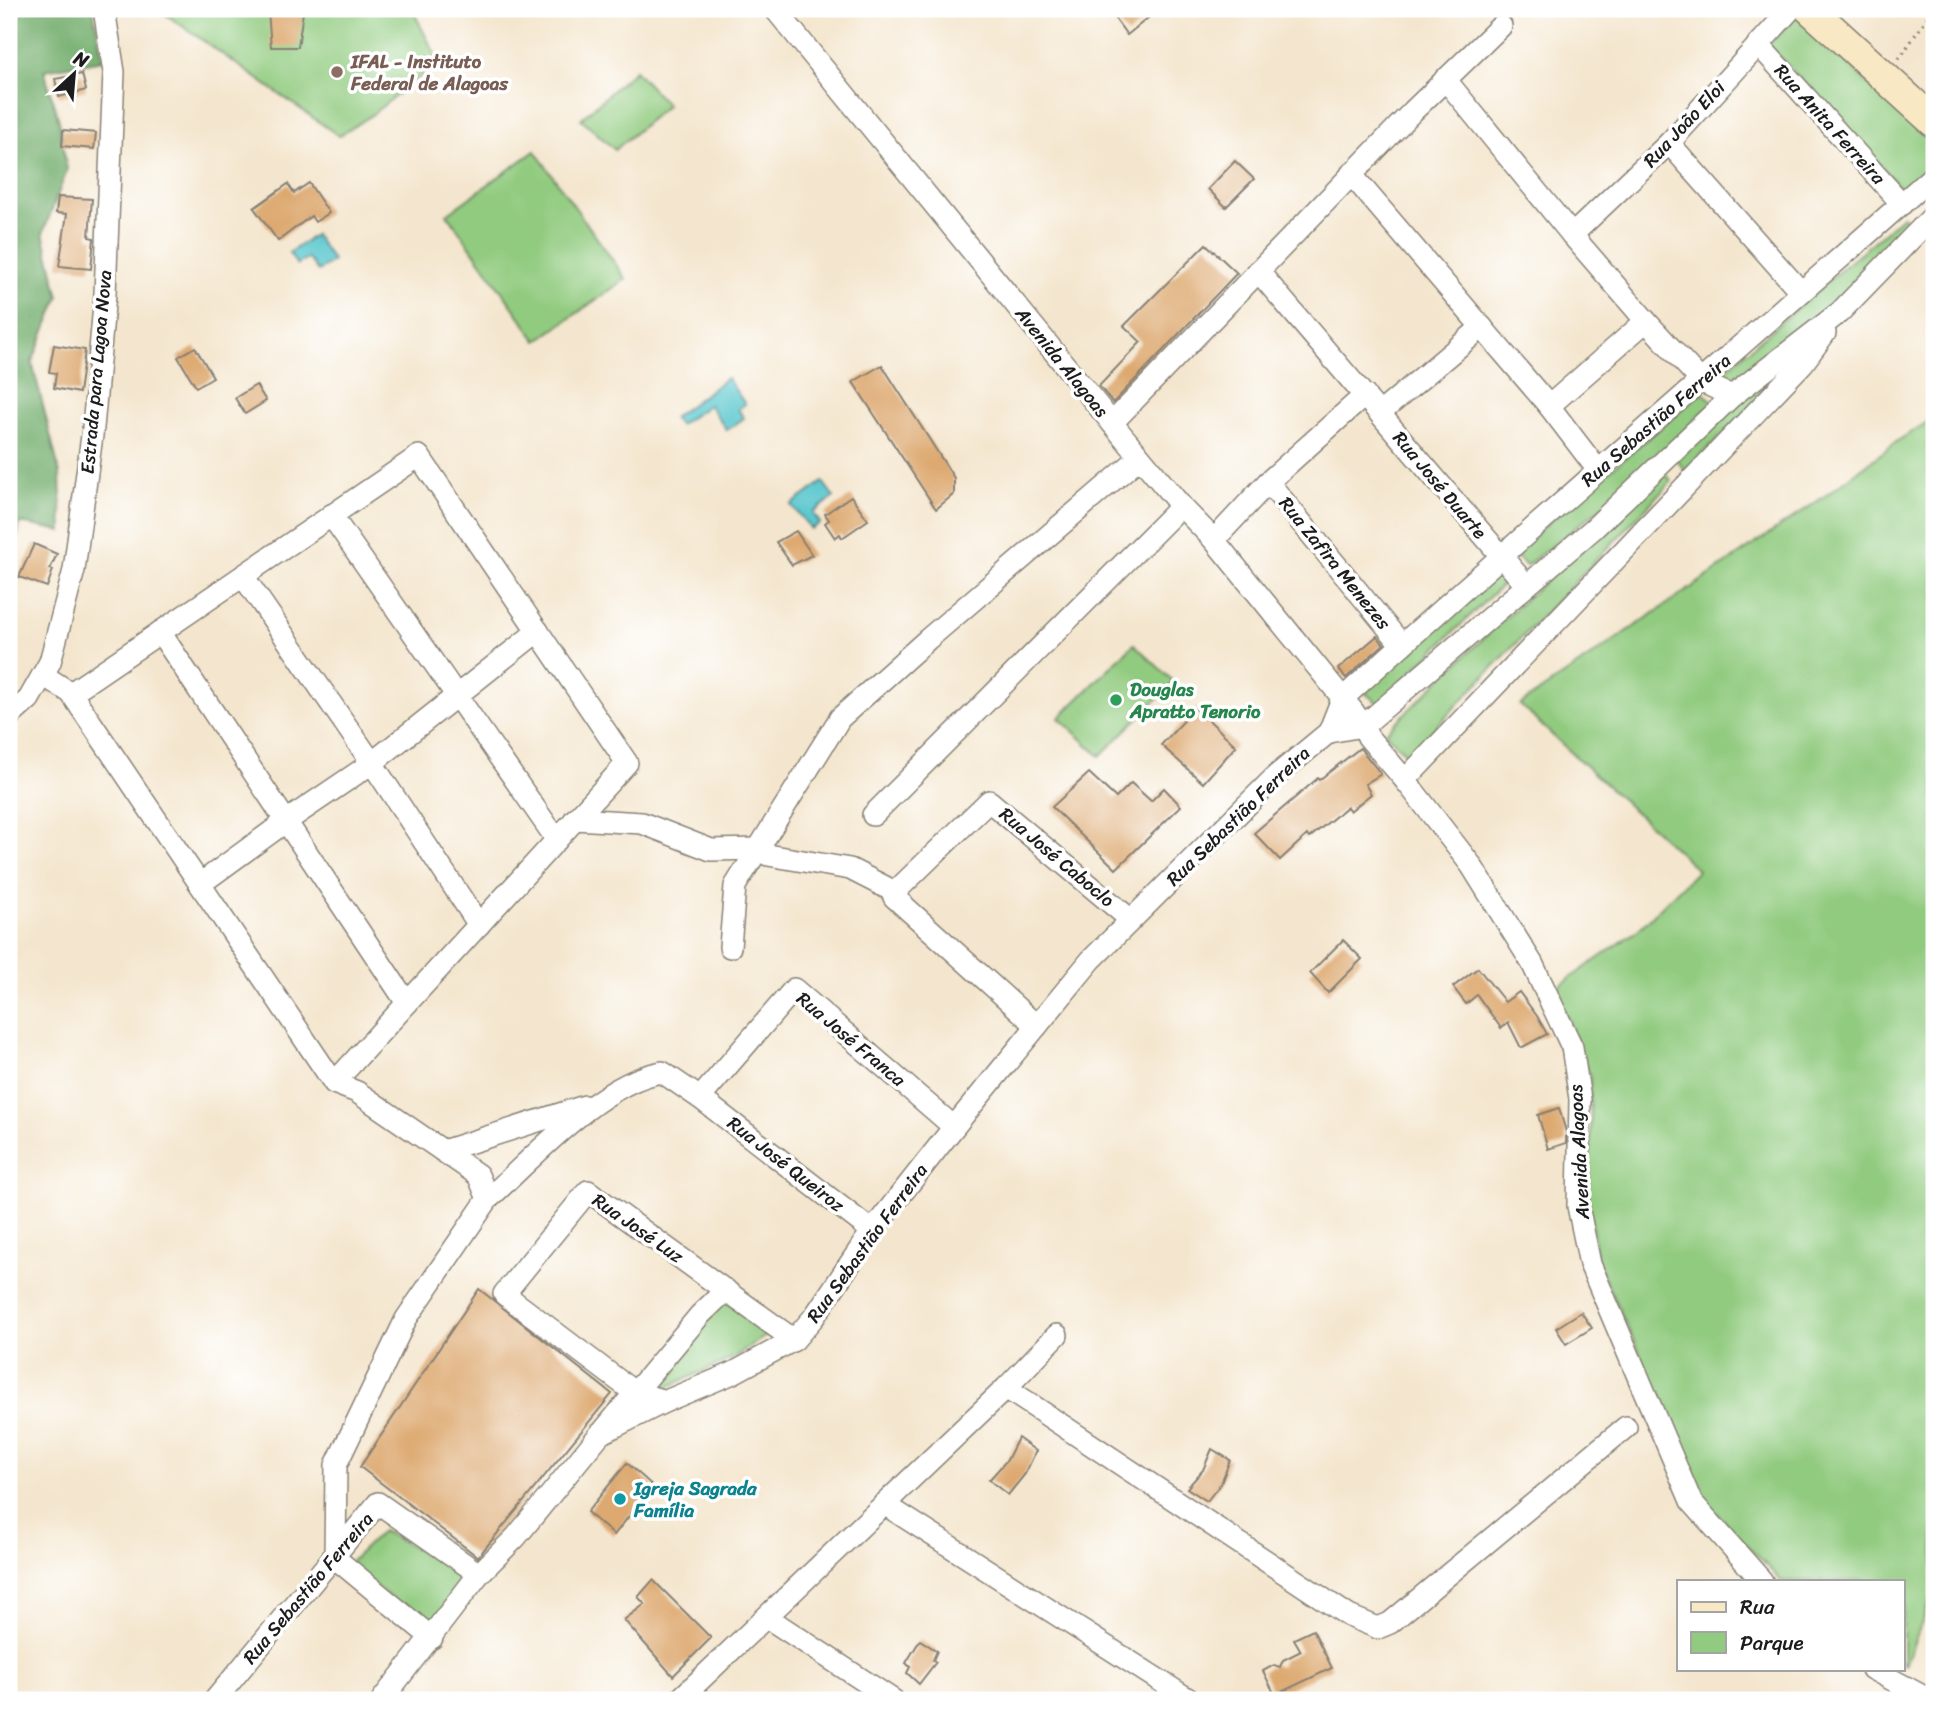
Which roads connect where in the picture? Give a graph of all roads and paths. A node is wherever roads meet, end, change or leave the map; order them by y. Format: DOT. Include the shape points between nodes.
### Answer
graph roads {
  1 [pos="104,9"];
  2 [pos="775,9"];
  3 [pos="1791,9"];
  4 [pos="1810,9"];
  5 [pos="1933,9"];
  6 [pos="1501,26"];
  7 [pos="1758,44"];
  8 [pos="1886,78"];
  9 [pos="1445,79"];
  10 [pos="1934,122"];
  11 [pos="1669,144"];
  12 [pos="1351,174"];
  13 [pos="1934,175"];
  14 [pos="1902,204"];
  15 [pos="1934,215"];
  16 [pos="1572,235"];
  17 [pos="1258,271"];
  18 [pos="1801,292"];
  19 [pos="1840,312"];
  20 [pos="1646,321"];
  21 [pos="1482,327"];
  22 [pos="1702,382"];
  23 [pos="1365,395"];
  24 [pos="1732,397"];
  25 [pos="1549,406"];
  26 [pos="1380,413"];
  27 [pos="1112,423"];
  28 [pos="1140,457"];
  29 [pos="1663,463"];
  30 [pos="1597,469"];
  31 [pos="1268,482"];
  32 [pos="1687,485"];
  33 [pos="1181,506"];
  34 [pos="331,515"];
  35 [pos="1214,540"];
  36 [pos="1500,556"];
  37 [pos="243,576"];
  38 [pos="1526,585"];
  39 [pos="538,631"];
  40 [pos="160,632"];
  41 [pos="1402,645"];
  42 [pos="43,675"];
  43 [pos="71,693"];
  44 [pos="459,696"];
  45 [pos="9,717"];
  46 [pos="1356,718"];
  47 [pos="1329,732"];
  48 [pos="372,763"];
  49 [pos="1405,780"];
  50 [pos="873,815"];
  51 [pos="575,819"];
  52 [pos="285,822"];
  53 [pos="557,840"];
  54 [pos="759,849"];
  55 [pos="200,884"];
  56 [pos="894,894"];
  57 [pos="1131,920"];
  58 [pos="479,925"];
  59 [pos="730,947"];
  60 [pos="407,1003"];
  61 [pos="1037,1026"];
  62 [pos="334,1083"];
  63 [pos="700,1098"];
  64 [pos="593,1103"];
  65 [pos="954,1127"];
  66 [pos="443,1151"];
  67 [pos="488,1199"];
  68 [pos="872,1231"];
  69 [pos="726,1290"];
  70 [pos="1057,1335"];
  71 [pos="794,1340"];
  72 [pos="1006,1388"];
  73 [pos="634,1392"];
  74 [pos="666,1401"];
  75 [pos="1626,1427"];
  76 [pos="600,1434"];
  77 [pos="884,1504"];
  78 [pos="335,1558"];
  79 [pos="479,1574"];
  80 [pos="1761,1580"];
  81 [pos="768,1618"];
  82 [pos="432,1638"];
  83 [pos="1873,1670"];
  84 [pos="215,1700"];
  85 [pos="382,1700"];
  86 [pos="679,1700"];
  87 [pos="893,1700"];
  88 [pos="1190,1700"];
  89 [pos="1930,1700"];
  1 -- 42 [label="street, Estrada para Lagoa Nova" via="114,72 105,294 93,428 74,570"];
  2 -- 27 [label="street, Avenida Alagoas"];
  3 -- 7 [label="street, Rua João Eloi"];
  4 -- 8 [label="main road"];
  5 -- 8 [label="path"];
  6 -- 9 [label="street"];
  7 -- 11 [label="street, Rua João Eloi"];
  7 -- 14 [label="street, Rua Anita Ferreira"];
  8 -- 10 [label="main road"];
  9 -- 12 [label="street"];
  9 -- 16 [label="street"];
  11 -- 16 [label="street, Rua João Eloi"];
  11 -- 18 [label="street"];
  12 -- 17 [label="street"];
  12 -- 21 [label="street"];
  13 -- 14 [label="street, Rua Sebastião Ferreira"];
  14 -- 18 [label="street, Rua Sebastião Ferreira"];
  15 -- 19 [label="street, Rua Sebastião Ferreira"];
  16 -- 20 [label="street"];
  17 -- 23 [label="street, Rua José Duarte"];
  17 -- 27 [label="street"];
  18 -- 22 [label="street, Rua Sebastião Ferreira"];
  19 -- 24 [label="street, Rua Sebastião Ferreira"];
  19 -- 32 [label="street, Rua Sebastião Ferreira" via="1803,363"];
  20 -- 22 [label="street"];
  20 -- 25 [label="street"];
  21 -- 25 [label="street"];
  21 -- 26 [label="street"];
  22 -- 24 [label="street"];
  22 -- 30 [label="street, Rua Sebastião Ferreira"];
  23 -- 26 [label="street, Rua José Duarte"];
  23 -- 31 [label="street"];
  24 -- 29 [label="street, Rua Sebastião Ferreira"];
  25 -- 30 [label="street"];
  26 -- 36 [label="street, Rua José Duarte"];
  27 -- 28 [label="street, Avenida Alagoas"];
  28 -- 33 [label="street, Avenida Alagoas"];
  28 -- 54 [label="street" via="840,718"];
  29 -- 32 [label="street"];
  29 -- 38 [label="street, Rua Sebastião Ferreira"];
  30 -- 36 [label="street, Rua Sebastião Ferreira"];
  31 -- 35 [label="street"];
  31 -- 41 [label="street, Rua Zafira Menezes"];
  32 -- 49 [label="street, Rua Sebastião Ferreira"];
  33 -- 35 [label="street, Avenida Alagoas"];
  33 -- 50 [label="street"];
  34 -- 37 [label="street"];
  34 -- 39 [label="street" via="419,456"];
  34 -- 44 [label="street"];
  35 -- 46 [label="street, Avenida Alagoas"];
  36 -- 38 [label="street, Rua José Duarte"];
  36 -- 41 [label="street, Rua Sebastião Ferreira"];
  37 -- 40 [label="street"];
  37 -- 48 [label="street"];
  38 -- 46 [label="street, Rua Sebastião Ferreira"];
  39 -- 44 [label="street"];
  39 -- 51 [label="street" via="627,763"];
  40 -- 43 [label="street"];
  40 -- 52 [label="street"];
  41 -- 46 [label="street, Rua Sebastião Ferreira"];
  42 -- 43 [label="street"];
  42 -- 45 [label="street, Estrada para Lagoa Nova" via="29,699"];
  43 -- 55 [label="street"];
  44 -- 48 [label="street"];
  44 -- 53 [label="street"];
  46 -- 47 [label="street, Rua Sebastião Ferreira"];
  46 -- 47 [label="street, Rua Sebastião Ferreira"];
  46 -- 49 [label="street, Avenida Alagoas"];
  47 -- 57 [label="street, Rua Sebastião Ferreira" via="1277,775"];
  48 -- 52 [label="street"];
  48 -- 58 [label="street"];
  49 -- 80 [label="street, Avenida Alagoas" via="1478,876 1532,963 1572,1047 1580,1099 1578,1206 1590,1264 1691,1501"];
  51 -- 53 [label="street"];
  51 -- 54 [label="street" via="642,823 711,850"];
  52 -- 55 [label="street"];
  52 -- 60 [label="street"];
  53 -- 58 [label="street"];
  54 -- 56 [label="street" via="768,855 850,869"];
  54 -- 59 [label="street" via="735,886"];
  55 -- 62 [label="street"];
  56 -- 57 [label="street, Rua José Caboclo" via="989,801"];
  56 -- 61 [label="street"];
  57 -- 61 [label="street, Rua Sebastião Ferreira"];
  58 -- 60 [label="street"];
  60 -- 62 [label="street"];
  61 -- 65 [label="street, Rua Sebastião Ferreira"];
  62 -- 66 [label="street" via="357,1092"];
  63 -- 64 [label="street, Rua José Queiroz" via="662,1072 643,1075"];
  63 -- 65 [label="street, Rua José Franca" via="794,989"];
  63 -- 68 [label="street, Rua José Queiroz"];
  64 -- 66 [label="street"];
  64 -- 67 [label="street"];
  65 -- 68 [label="street, Rua Sebastião Ferreira"];
  66 -- 67 [label="street" via="478,1175"];
  67 -- 78 [label="street" via="406,1319 336,1465"];
  68 -- 71 [label="street, Rua Sebastião Ferreira"];
  69 -- 71 [label="street, Rua José Luz"];
  69 -- 73 [label="street"];
  69 -- 73 [label="street, Rua José Luz" via="588,1191 504,1294"];
  70 -- 72 [label="street"];
  71 -- 74 [label="street, Rua Sebastião Ferreira" via="733,1373"];
  72 -- 75 [label="street" via="1349,1616 1378,1628 1390,1623"];
  72 -- 77 [label="street"];
  73 -- 74 [label="street"];
  73 -- 76 [label="street"];
  74 -- 76 [label="street, Rua Sebastião Ferreira"];
  76 -- 79 [label="street, Rua Sebastião Ferreira" via="516,1537"];
  77 -- 81 [label="street"];
  77 -- 88 [label="street"];
  78 -- 79 [label="street, Rua Sebastião Ferreira" via="378,1503"];
  78 -- 82 [label="street"];
  78 -- 84 [label="street, Rua Sebastião Ferreira"];
  79 -- 82 [label="street"];
  81 -- 86 [label="street"];
  81 -- 87 [label="street"];
  82 -- 85 [label="street"];
  83 -- 89 [label="street"];
}
